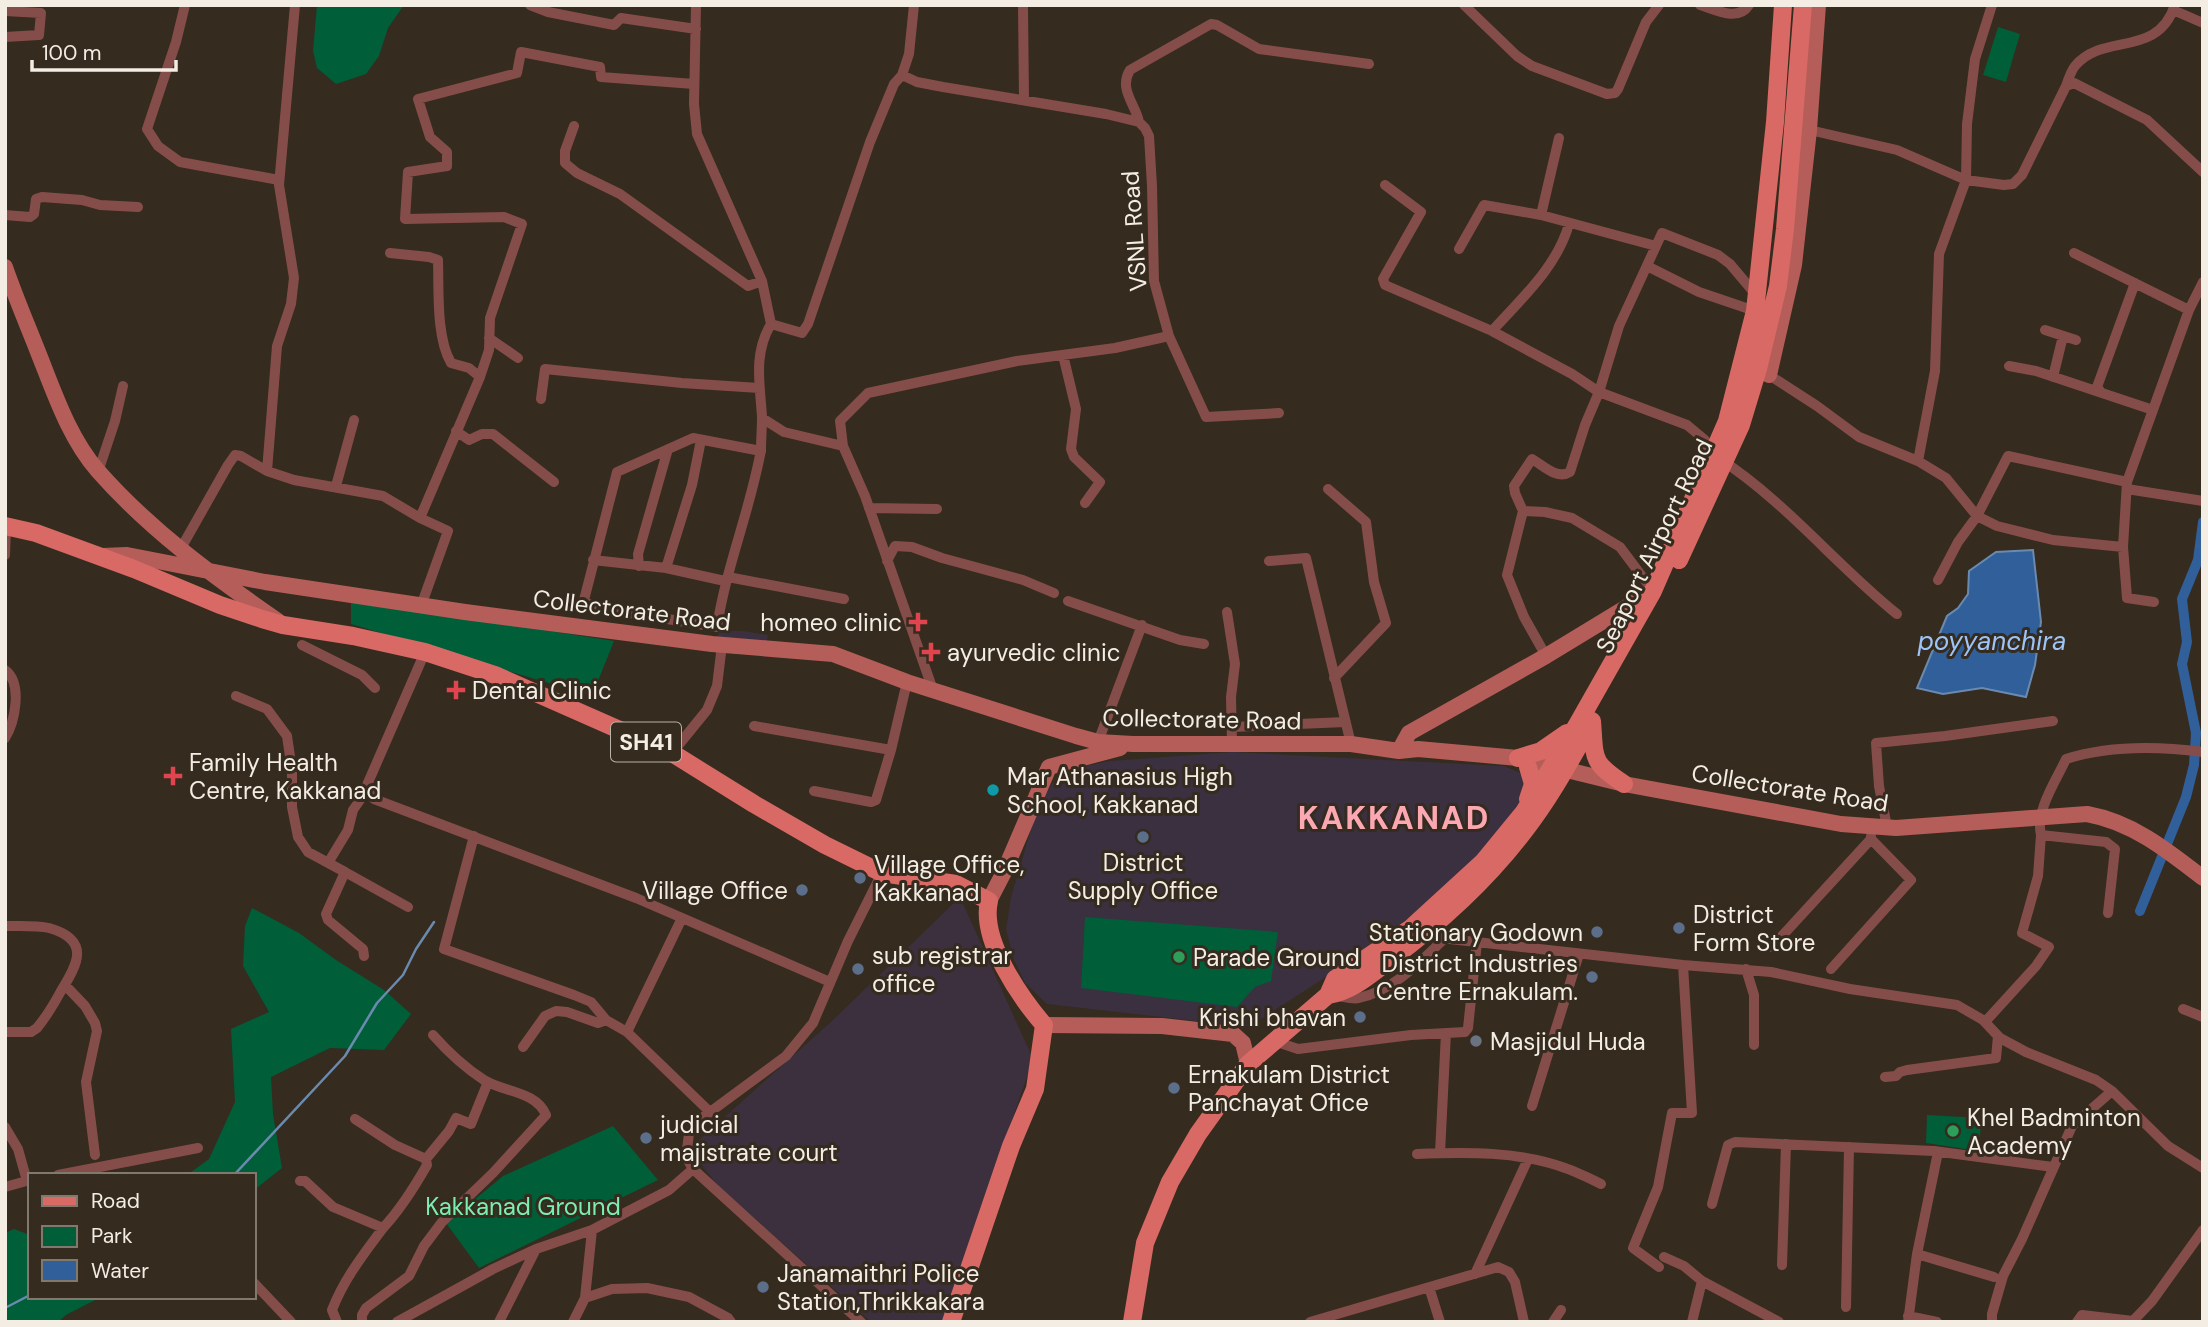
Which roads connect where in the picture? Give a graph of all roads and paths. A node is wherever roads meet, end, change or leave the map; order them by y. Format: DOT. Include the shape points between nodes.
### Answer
graph roads {
  1 [pos="185,5"];
  2 [pos="295,5"];
  3 [pos="530,5"];
  4 [pos="626,5"];
  5 [pos="696,5"];
  6 [pos="914,5"];
  7 [pos="1023,5"];
  8 [pos="1464,5"];
  9 [pos="1659,5"];
  10 [pos="1665,5"];
  11 [pos="1700,5"];
  12 [pos="1749,5"];
  13 [pos="1783,5"];
  14 [pos="1803,5"];
  15 [pos="1818,5"];
  16 [pos="1992,5"];
  17 [pos="1671,6"];
  18 [pos="2174,8"];
  19 [pos="5,11"];
  20 [pos="621,18"];
  21 [pos="2203,23"];
  22 [pos="696,29"];
  23 [pos="5,37"];
  24 [pos="1369,64"];
  25 [pos="902,75"];
  26 [pos="694,84"];
  27 [pos="2066,86"];
  28 [pos="1024,100"];
  29 [pos="1139,122"];
  30 [pos="1775,122"];
  31 [pos="574,126"];
  32 [pos="1802,128"];
  33 [pos="1559,138"];
  34 [pos="2203,172"];
  35 [pos="279,180"];
  36 [pos="1966,180"];
  37 [pos="1385,185"];
  38 [pos="138,207"];
  39 [pos="5,215"];
  40 [pos="1541,215"];
  41 [pos="1569,224"];
  42 [pos="1656,246"];
  43 [pos="1459,249"];
  44 [pos="390,253"];
  45 [pos="2074,253"];
  46 [pos="1647,266"];
  47 [pos="5,267"];
  48 [pos="762,281"];
  49 [pos="2203,282"];
  50 [pos="2134,283"];
  51 [pos="1756,303"];
  52 [pos="2189,310"];
  53 [pos="771,324"];
  54 [pos="2046,330"];
  55 [pos="1492,331"];
  56 [pos="2063,335"];
  57 [pos="1169,336"];
  58 [pos="489,338"];
  59 [pos="2076,340"];
  60 [pos="1063,355"];
  61 [pos="518,358"];
  62 [pos="2009,366"];
  63 [pos="1763,372"];
  64 [pos="2053,376"];
  65 [pos="480,377"];
  66 [pos="123,386"];
  67 [pos="759,388"];
  68 [pos="1599,392"];
  69 [pos="2101,393"];
  70 [pos="541,399"];
  71 [pos="2153,410"];
  72 [pos="1279,413"];
  73 [pos="762,418"];
  74 [pos="354,420"];
  75 [pos="456,430"];
  76 [pos="701,440"];
  77 [pos="843,446"];
  78 [pos="668,449"];
  79 [pos="761,451"];
  80 [pos="1719,458"];
  81 [pos="1918,461"];
  82 [pos="267,471"];
  83 [pos="98,472"];
  84 [pos="554,481"];
  85 [pos="2127,485"];
  86 [pos="336,486"];
  87 [pos="1328,489"];
  88 [pos="1695,495"];
  89 [pos="2198,499"];
  90 [pos="1085,503"];
  91 [pos="869,508"];
  92 [pos="937,509"];
  93 [pos="1523,511"];
  94 [pos="1977,516"];
  95 [pos="419,518"];
  96 [pos="6,526"];
  97 [pos="2123,547"];
  98 [pos="180,550"];
  99 [pos="5,555"];
  100 [pos="102,556"];
  101 [pos="593,560"];
  102 [pos="887,561"];
  103 [pos="1269,561"];
  104 [pos="639,566"];
  105 [pos="666,568"];
  106 [pos="204,569"];
  107 [pos="727,579"];
  108 [pos="1938,580"];
  109 [pos="1653,591"];
  110 [pos="1054,593"];
  111 [pos="845,599"];
  112 [pos="1068,601"];
  113 [pos="2154,602"];
  114 [pos="421,606"];
  115 [pos="1227,612"];
  116 [pos="1896,614"];
  117 [pos="283,625"];
  118 [pos="1142,625"];
  119 [pos="303,643"];
  120 [pos="1204,644"];
  121 [pos="722,645"];
  122 [pos="425,652"];
  123 [pos="1546,656"];
  124 [pos="5,670"];
  125 [pos="1334,678"];
  126 [pos="907,682"];
  127 [pos="375,688"];
  128 [pos="933,690"];
  129 [pos="236,696"];
  130 [pos="2053,721"];
  131 [pos="1345,722"];
  132 [pos="1585,723"];
  133 [pos="754,726"];
  134 [pos="1232,735"];
  135 [pos="5,738"];
  136 [pos="1098,742"];
  137 [pos="1133,744"];
  138 [pos="1351,744"];
  139 [pos="1401,749"];
  140 [pos="891,750"];
  141 [pos="2203,752"];
  142 [pos="672,753"];
  143 [pos="1523,762"];
  144 [pos="1556,771"];
  145 [pos="1624,784"];
  146 [pos="367,790"];
  147 [pos="814,791"];
  148 [pos="1524,812"];
  149 [pos="2040,816"];
  150 [pos="1887,827"];
  151 [pos="2041,835"];
  152 [pos="474,836"];
  153 [pos="328,863"];
  154 [pos="345,872"];
  155 [pos="882,873"];
  156 [pos="2203,877"];
  157 [pos="989,901"];
  158 [pos="408,907"];
  159 [pos="2108,913"];
  160 [pos="682,918"];
  161 [pos="5,926"];
  162 [pos="1422,936"];
  163 [pos="1444,939"];
  164 [pos="1477,942"];
  165 [pos="1772,947"];
  166 [pos="1579,954"];
  167 [pos="363,956"];
  168 [pos="1683,965"];
  169 [pos="1746,969"];
  170 [pos="1831,969"];
  171 [pos="830,982"];
  172 [pos="65,985"];
  173 [pos="1328,995"];
  174 [pos="2183,1009"];
  175 [pos="2203,1017"];
  176 [pos="606,1020"];
  177 [pos="1985,1021"];
  178 [pos="1044,1025"];
  179 [pos="5,1032"];
  180 [pos="627,1032"];
  181 [pos="1446,1033"];
  182 [pos="433,1035"];
  183 [pos="1998,1036"];
  184 [pos="1274,1041"];
  185 [pos="1754,1045"];
  186 [pos="523,1047"];
  187 [pos="1248,1064"];
  188 [pos="1885,1077"];
  189 [pos="488,1082"];
  190 [pos="2112,1091"];
  191 [pos="1532,1106"];
  192 [pos="710,1112"];
  193 [pos="355,1119"];
  194 [pos="5,1128"];
  195 [pos="1786,1144"];
  196 [pos="1849,1147"];
  197 [pos="198,1148"];
  198 [pos="1938,1152"];
  199 [pos="1440,1153"];
  200 [pos="1417,1154"];
  201 [pos="96,1155"];
  202 [pos="426,1159"];
  203 [pos="1528,1159"];
  204 [pos="2053,1167"];
  205 [pos="2203,1168"];
  206 [pos="693,1169"];
  207 [pos="68,1173"];
  208 [pos="28,1180"];
  209 [pos="300,1181"];
  210 [pos="1601,1184"];
  211 [pos="5,1187"];
  212 [pos="1712,1204"];
  213 [pos="383,1228"];
  214 [pos="592,1230"];
  215 [pos="2203,1230"];
  216 [pos="537,1249"];
  217 [pos="1917,1254"];
  218 [pos="1782,1265"];
  219 [pos="1475,1274"];
  220 [pos="1994,1277"];
  221 [pos="1702,1281"];
  222 [pos="256,1285"];
  223 [pos="1429,1287"];
  224 [pos="585,1298"];
  225 [pos="1846,1307"];
  226 [pos="1560,1310"];
  227 [pos="1908,1319"];
  228 [pos="290,1322"];
  229 [pos="337,1322"];
  230 [pos="362,1322"];
  231 [pos="397,1322"];
  232 [pos="499,1322"];
  233 [pos="573,1322"];
  234 [pos="731,1322"];
  235 [pos="861,1322"];
  236 [pos="951,1322"];
  237 [pos="1132,1322"];
  238 [pos="1310,1322"];
  239 [pos="1440,1322"];
  240 [pos="1524,1322"];
  241 [pos="1553,1322"];
  242 [pos="1692,1322"];
  243 [pos="1779,1322"];
  244 [pos="1937,1322"];
  245 [pos="1992,1322"];
  246 [pos="2077,1322"];
  1 -- 35 [label="street" via="147,129 158,146 180,162"];
  2 -- 35 [label="street"];
  3 -- 20 [label="street" via="614,25"];
  4 -- 20 [label="street"];
  5 -- 22 [label="street"];
  6 -- 25 [label="street"];
  7 -- 28 [label="street"];
  8 -- 9 [label="street" via="1532,66 1607,94 1618,89 1646,22"];
  10 -- 17 [label="street"];
  11 -- 12 [label="street" via="1734,15"];
  13 -- 30 [label="main road, Seaport Airport Road"];
  14 -- 32 [label="main road, Seaport Airport Road"];
  15 -- 32 [label="street"];
  16 -- 36 [label="street" via="1975,59"];
  18 -- 21 [label="street"];
  18 -- 27 [label="street" via="2167,23 2144,40 2092,52 2075,66"];
  19 -- 23 [label="street" via="41,13 39,35"];
  20 -- 22 [label="street"];
  22 -- 26 [label="street"];
  24 -- 29 [label="street, VSNL Road" via="1259,49 1211,24 1130,70 1128,96"];
  25 -- 28 [label="street" via="917,82"];
  25 -- 53 [label="street" via="870,142 808,324 802,333"];
  26 -- 48 [label="street" via="697,134"];
  26 -- 58 [label="street" via="601,77 600,67 521,52 517,74 418,99 430,137 447,152 447,166 408,172 405,219 504,217 522,224 490,318"];
  27 -- 34 [label="street" via="2074,83 2147,120"];
  27 -- 36 [label="street" via="2022,175 2013,184"];
  28 -- 29 [label="street"];
  29 -- 57 [label="street, VSNL Road" via="1149,136 1154,281"];
  30 -- 32 [label="street"];
  30 -- 51 [label="main road, Seaport Airport Road"];
  31 -- 48 [label="street" via="565,163 576,173 620,194 748,286"];
  32 -- 36 [label="street" via="1897,150"];
  32 -- 63 [label="main road, Seaport Airport Road"];
  33 -- 40 [label="street"];
  35 -- 82 [label="street" via="294,278 277,346"];
  36 -- 81 [label="street" via="1939,254 1935,371"];
  37 -- 55 [label="street" via="1421,212 1383,283"];
  38 -- 39 [label="street" via="42,198 30,217"];
  40 -- 41 [label="street"];
  40 -- 43 [label="street" via="1484,205"];
  41 -- 42 [label="street"];
  41 -- 55 [label="street" via="1548,267"];
  42 -- 46 [label="street"];
  42 -- 51 [label="street" via="1662,233 1718,255 1730,264"];
  44 -- 65 [label="street" via="438,260 446,354 451,363"];
  45 -- 50 [label="street"];
  46 -- 51 [label="street" via="1699,292"];
  46 -- 68 [label="street" via="1619,326"];
  47 -- 83 [label="street" via="59,404"];
  48 -- 53 [label="street"];
  49 -- 52 [label="street"];
  50 -- 52 [label="street"];
  50 -- 69 [label="street" via="2097,387"];
  51 -- 80 [label="main road, Seaport Airport Road"];
  52 -- 71 [label="street"];
  53 -- 67 [label="street" via="763,337"];
  54 -- 56 [label="street"];
  55 -- 68 [label="street"];
  56 -- 59 [label="street"];
  56 -- 64 [label="street"];
  57 -- 60 [label="street"];
  57 -- 72 [label="street, VSNL Road" via="1206,417"];
  58 -- 61 [label="street"];
  58 -- 65 [label="street"];
  60 -- 77 [label="street" via="868,393 840,421"];
  60 -- 90 [label="street" via="1076,409 1074,457 1100,482"];
  62 -- 64 [label="street"];
  63 -- 80 [label="main road, Seaport Airport Road" via="1741,425"];
  63 -- 81 [label="street" via="1859,437"];
  64 -- 69 [label="street"];
  65 -- 75 [label="street"];
  66 -- 83 [label="street"];
  67 -- 70 [label="street" via="545,369"];
  67 -- 73 [label="street"];
  68 -- 88 [label="street" via="1687,425 1705,440"];
  68 -- 93 [label="street" via="1570,472 1556,474 1532,459 1518,478 1515,493"];
  69 -- 71 [label="street"];
  71 -- 85 [label="street"];
  73 -- 77 [label="street" via="784,432"];
  73 -- 79 [label="street"];
  74 -- 86 [label="street"];
  75 -- 84 [label="street" via="469,440 493,434"];
  75 -- 95 [label="street"];
  76 -- 78 [label="street" via="693,438"];
  76 -- 79 [label="street"];
  76 -- 105 [label="street"];
  77 -- 91 [label="street"];
  78 -- 101 [label="street" via="617,472"];
  78 -- 104 [label="street" via="638,554"];
  79 -- 107 [label="street"];
  80 -- 88 [label="main road, Seaport Airport Road"];
  80 -- 116 [label="street" via="1783,509"];
  80 -- 132 [label="main road, Seaport Airport Road" via="1669,582"];
  81 -- 94 [label="street" via="1946,478"];
  82 -- 86 [label="street"];
  82 -- 98 [label="street" via="235,455"];
  83 -- 98 [label="street"];
  85 -- 89 [label="street"];
  85 -- 94 [label="street" via="2008,456"];
  85 -- 97 [label="street"];
  86 -- 95 [label="street" via="383,496"];
  87 -- 125 [label="street" via="1366,522 1385,623"];
  88 -- 109 [label="main road, Seaport Airport Road"];
  91 -- 92 [label="street"];
  91 -- 102 [label="street"];
  93 -- 109 [label="street" via="1572,518 1620,547"];
  93 -- 123 [label="street" via="1507,575"];
  94 -- 97 [label="street" via="1997,526 2053,540"];
  94 -- 108 [label="street"];
  95 -- 114 [label="street" via="448,531"];
  96 -- 99 [label="street"];
  96 -- 100 [label="main road, SH41"];
  97 -- 113 [label="street" via="2126,598"];
  98 -- 106 [label="street"];
  100 -- 106 [label="street, Collectorate Road" via="127,555"];
  100 -- 117 [label="main road, SH41" via="220,605"];
  101 -- 104 [label="street"];
  101 -- 107 [label="street" via="584,600 589,606 717,627"];
  102 -- 110 [label="street" via="895,546 912,547"];
  102 -- 128 [label="street"];
  103 -- 125 [label="street" via="1306,558"];
  104 -- 105 [label="street"];
  105 -- 107 [label="street"];
  106 -- 114 [label="street, Collectorate Road"];
  106 -- 117 [label="street"];
  107 -- 111 [label="street"];
  109 -- 123 [label="street"];
  109 -- 132 [label="main road, Seaport Airport Road"];
  112 -- 118 [label="street"];
  114 -- 121 [label="street, Collectorate Road"];
  115 -- 134 [label="street" via="1236,664"];
  117 -- 119 [label="main road, SH41"];
  118 -- 120 [label="street"];
  118 -- 136 [label="street"];
  119 -- 122 [label="main road, SH41" via="353,636"];
  119 -- 127 [label="street" via="362,675"];
  121 -- 126 [label="street, Collectorate Road" via="833,654"];
  121 -- 142 [label="street" via="717,686 707,710"];
  122 -- 142 [label="main road, SH41" via="495,675"];
  122 -- 146 [label="street"];
  123 -- 139 [label="street" via="1409,733"];
  124 -- 135 [label="street" via="12,675 15,695"];
  125 -- 131 [label="street"];
  126 -- 128 [label="street, Collectorate Road"];
  126 -- 140 [label="street"];
  128 -- 136 [label="street, Collectorate Road"];
  129 -- 153 [label="street" via="267,709 287,736 298,837 308,852"];
  130 -- 150 [label="street" via="1876,743"];
  131 -- 134 [label="street"];
  131 -- 138 [label="street"];
  132 -- 143 [label="main road"];
  132 -- 144 [label="main road, Seaport Airport Road"];
  132 -- 145 [label="main road" via="1601,769"];
  133 -- 140 [label="street"];
  134 -- 137 [label="street, Collectorate Road"];
  134 -- 138 [label="street, Collectorate Road"];
  136 -- 137 [label="street, Collectorate Road"];
  137 -- 157 [label="street" via="1049,767"];
  138 -- 139 [label="street, Collectorate Road"];
  139 -- 143 [label="street, Collectorate Road" via="1418,755"];
  140 -- 147 [label="street" via="876,800"];
  141 -- 149 [label="street" via="2117,748 2066,759"];
  142 -- 155 [label="main road, SH41" via="825,845"];
  143 -- 144 [label="street, Collectorate Road"];
  143 -- 148 [label="main road" via="1533,784"];
  144 -- 145 [label="street, Collectorate Road"];
  144 -- 148 [label="main road, Seaport Airport Road"];
  144 -- 162 [label="main road, Seaport Airport Road" via="1526,829 1495,866"];
  145 -- 150 [label="street, Collectorate Road" via="1841,824"];
  146 -- 152 [label="street" via="380,802"];
  146 -- 153 [label="street"];
  148 -- 173 [label="main road, Seaport Airport Road" via="1483,862 1411,928 1335,979"];
  149 -- 150 [label="street, Collectorate Road"];
  149 -- 151 [label="street"];
  149 -- 156 [label="street, Collectorate Road" via="2108,818 2152,839"];
  151 -- 159 [label="street" via="2106,842 2115,849"];
  151 -- 177 [label="street" via="2038,876 2022,933 2049,947"];
  152 -- 160 [label="street"];
  152 -- 176 [label="street" via="444,949 591,1002"];
  153 -- 154 [label="street"];
  154 -- 158 [label="street"];
  154 -- 167 [label="street" via="326,914 363,948"];
  155 -- 157 [label="main road, SH41" via="956,884"];
  155 -- 171 [label="street"];
  157 -- 178 [label="main road" via="987,912 997,954 1017,992"];
  160 -- 171 [label="street"];
  160 -- 180 [label="street"];
  161 -- 172 [label="street" via="47,928 69,938 79,954"];
  162 -- 163 [label="street"];
  162 -- 173 [label="main road, Seaport Airport Road" via="1344,992"];
  163 -- 164 [label="street"];
  163 -- 173 [label="street" via="1401,978 1373,993 1357,999"];
  164 -- 166 [label="street"];
  164 -- 181 [label="street" via="1468,1028"];
  165 -- 170 [label="street" via="1871,837 1911,880"];
  166 -- 168 [label="street"];
  166 -- 191 [label="street"];
  168 -- 169 [label="street"];
  168 -- 221 [label="street" via="1692,1113 1672,1114 1658,1187 1633,1248 1662,1262 1684,1266"];
  169 -- 177 [label="street" via="1957,1005"];
  169 -- 185 [label="street" via="1754,995"];
  171 -- 192 [label="street" via="813,1023 786,1056"];
  172 -- 179 [label="street" via="37,1028"];
  172 -- 201 [label="street" via="95,1023 86,1082"];
  173 -- 184 [label="main road, Seaport Airport Road"];
  174 -- 175 [label="street"];
  176 -- 180 [label="street"];
  176 -- 186 [label="street" via="598,1023 556,1011 545,1016"];
  177 -- 183 [label="street"];
  178 -- 187 [label="street" via="1162,1026 1233,1034 1243,1043"];
  178 -- 236 [label="main road" via="1035,1089"];
  180 -- 192 [label="street"];
  181 -- 184 [label="street" via="1298,1049"];
  181 -- 199 [label="street"];
  182 -- 189 [label="street"];
  183 -- 188 [label="street" via="1996,1058"];
  183 -- 190 [label="street"];
  184 -- 187 [label="main road, Seaport Airport Road"];
  187 -- 237 [label="main road, Seaport Airport Road" via="1170,1182 1145,1243"];
  189 -- 202 [label="street" via="471,1124 456,1118"];
  189 -- 230 [label="street" via="537,1102 545,1115 442,1222 409,1276 366,1308"];
  190 -- 204 [label="street" via="2072,1126"];
  190 -- 205 [label="street" via="2168,1146"];
  192 -- 206 [label="street" via="690,1134 686,1157"];
  193 -- 202 [label="street"];
  194 -- 208 [label="street"];
  195 -- 196 [label="street"];
  195 -- 212 [label="street" via="1728,1145"];
  195 -- 218 [label="street"];
  196 -- 198 [label="street"];
  196 -- 225 [label="street"];
  197 -- 207 [label="street"];
  198 -- 204 [label="street"];
  198 -- 217 [label="street"];
  199 -- 200 [label="street"];
  199 -- 203 [label="street"];
  202 -- 213 [label="street" via="422,1175"];
  203 -- 210 [label="street" via="1564,1167"];
  203 -- 219 [label="street"];
  204 -- 245 [label="street" via="2003,1276"];
  206 -- 214 [label="street" via="669,1190"];
  206 -- 235 [label="street"];
  208 -- 211 [label="street"];
  209 -- 213 [label="street" via="306,1181 333,1207"];
  213 -- 229 [label="street" via="339,1293 332,1310"];
  214 -- 216 [label="street"];
  214 -- 224 [label="street"];
  215 -- 246 [label="street" via="2133,1321 2081,1315"];
  216 -- 231 [label="street"];
  216 -- 232 [label="street"];
  217 -- 220 [label="street"];
  217 -- 227 [label="street"];
  219 -- 223 [label="street"];
  219 -- 240 [label="street" via="1498,1267 1509,1272 1516,1282"];
  221 -- 242 [label="street"];
  221 -- 243 [label="street"];
  222 -- 228 [label="street"];
  223 -- 238 [label="street"];
  223 -- 239 [label="street"];
  224 -- 233 [label="street"];
  224 -- 234 [label="street" via="612,1289 647,1288 689,1297"];
  226 -- 241 [label="street"];
  227 -- 244 [label="street"];
}
